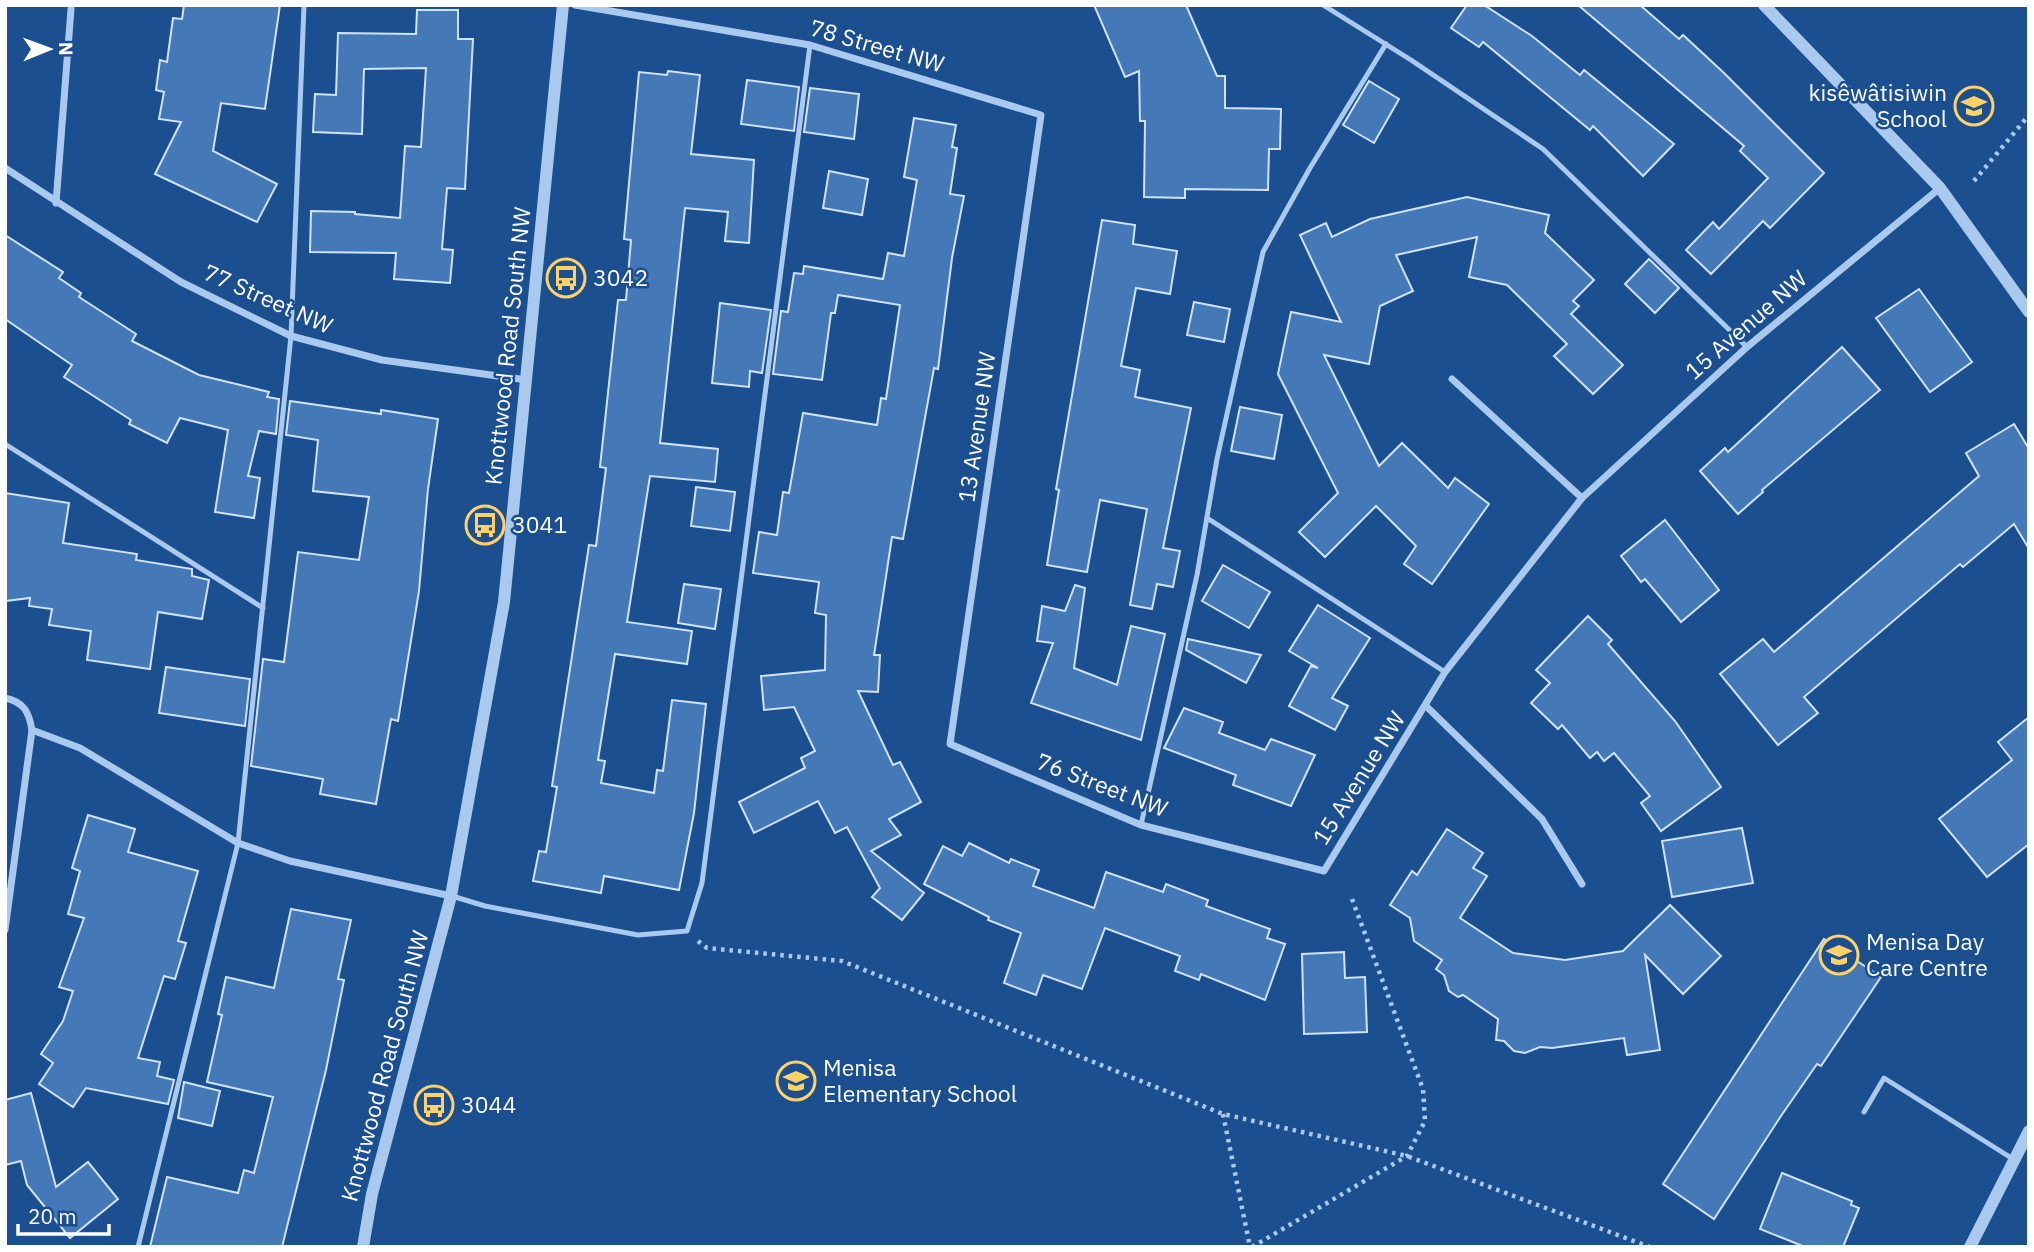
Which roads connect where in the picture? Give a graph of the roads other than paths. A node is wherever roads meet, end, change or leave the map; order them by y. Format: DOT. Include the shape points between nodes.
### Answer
graph roads {
  1 [pos="304,5"];
  2 [pos="563,5"];
  3 [pos="575,5"];
  4 [pos="1322,5"];
  5 [pos="1764,5"];
  6 [pos="71,9"];
  7 [pos="1386,44"];
  8 [pos="810,46"];
  9 [pos="1041,115"];
  10 [pos="5,169"];
  11 [pos="1940,188"];
  12 [pos="56,203"];
  13 [pos="2029,312"];
  14 [pos="291,336"];
  15 [pos="1747,347"];
  16 [pos="1452,379"];
  17 [pos="527,380"];
  18 [pos="5,444"];
  19 [pos="1582,498"];
  20 [pos="1207,518"];
  21 [pos="263,608"];
  22 [pos="1445,672"];
  23 [pos="5,698"];
  24 [pos="1426,706"];
  25 [pos="32,730"];
  26 [pos="950,744"];
  27 [pos="1141,825"];
  28 [pos="238,843"];
  29 [pos="1324,871"];
  30 [pos="1582,884"];
  31 [pos="451,896"];
  32 [pos="5,930"];
  33 [pos="1864,1112"];
  34 [pos="2029,1131"];
  35 [pos="2013,1159"];
  36 [pos="138,1247"];
  37 [pos="363,1247"];
  38 [pos="1970,1247"];
  1 -- 14 [label="lane"];
  2 -- 17 [label="street, Knottwood Road South NW"];
  3 -- 8 [label="street, 78 Street NW"];
  4 -- 7 [label="lane"];
  5 -- 11 [label="street"];
  6 -- 12 [label="street"];
  7 -- 15 [label="lane" via="1543,149"];
  7 -- 20 [label="lane" via="1263,252"];
  8 -- 9 [label="street, 78 Street NW"];
  8 -- 31 [label="lane" via="704,870 687,931 638,935"];
  9 -- 26 [label="street, 13 Avenue NW"];
  10 -- 12 [label="street, 77 Street NW"];
  11 -- 13 [label="street"];
  11 -- 15 [label="street, 15 Avenue NW"];
  12 -- 14 [label="street, 77 Street NW" via="181,282"];
  14 -- 17 [label="street, 77 Street NW" via="383,360"];
  14 -- 21 [label="lane"];
  15 -- 19 [label="street, 15 Avenue NW"];
  16 -- 19 [label="street"];
  17 -- 31 [label="street, Knottwood Road South NW" via="504,602"];
  18 -- 21 [label="lane"];
  19 -- 22 [label="street, 15 Avenue NW"];
  20 -- 22 [label="lane"];
  20 -- 27 [label="lane"];
  21 -- 28 [label="lane"];
  22 -- 24 [label="street, 15 Avenue NW"];
  23 -- 25 [label="street" via="18,701 29,713"];
  24 -- 29 [label="street, 15 Avenue NW"];
  24 -- 30 [label="street, 15 Avenue NW" via="1542,819"];
  25 -- 28 [label="street" via="80,748"];
  25 -- 32 [label="street"];
  26 -- 27 [label="street, 76 Street NW"];
  27 -- 29 [label="street, 76 Street NW"];
  28 -- 31 [label="street" via="289,861"];
  28 -- 36 [label="lane"];
  31 -- 37 [label="street, Knottwood Road South NW" via="372,1194"];
  33 -- 35 [label="lane" via="1884,1078"];
  34 -- 35 [label="street"];
  35 -- 38 [label="street"];
}
